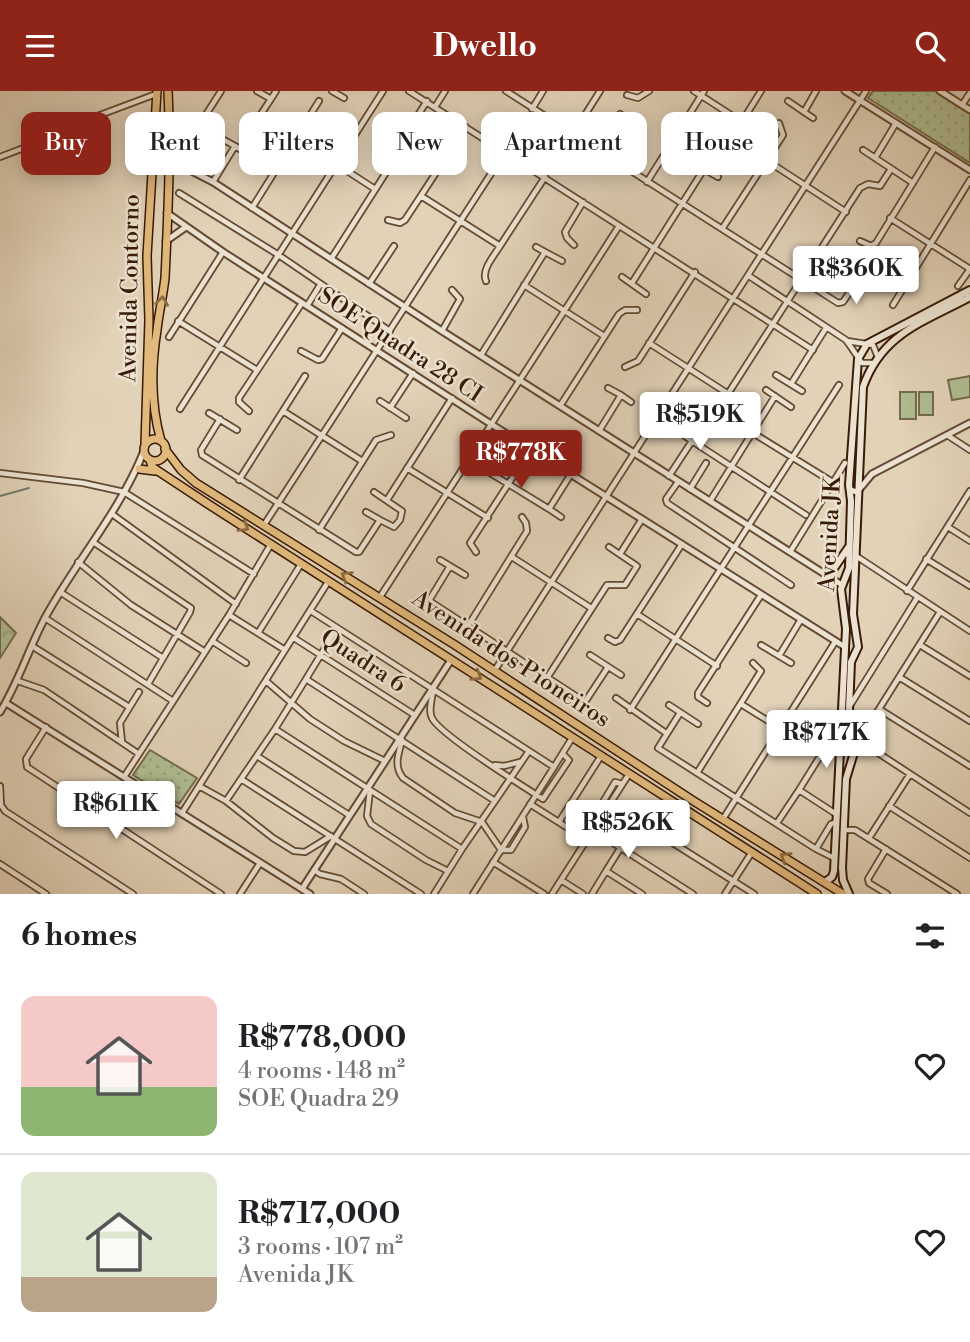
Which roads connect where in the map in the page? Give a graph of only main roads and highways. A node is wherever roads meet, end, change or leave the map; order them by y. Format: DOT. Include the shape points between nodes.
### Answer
graph roads {
  1 [pos="168,91"];
  2 [pos="156,93"];
  3 [pos="155,112"];
  4 [pos="168,112"];
  5 [pos="151,175"];
  6 [pos="170,175"];
  7 [pos="147,256"];
  8 [pos="165,257"];
  9 [pos="970,290"];
  10 [pos="970,297"];
  11 [pos="163,445"];
  12 [pos="145,448"];
  13 [pos="150,459"];
  14 [pos="137,471"];
  15 [pos="158,471"];
  16 [pos="215,493"];
  17 [pos="208,504"];
  18 [pos="849,546"];
  19 [pos="828,577"];
  20 [pos="843,583"];
  21 [pos="855,583"];
  22 [pos="380,597"];
  23 [pos="368,607"];
  24 [pos="426,626"];
  25 [pos="418,640"];
  26 [pos="455,645"];
  27 [pos="845,650"];
  28 [pos="856,654"];
  29 [pos="451,660"];
  30 [pos="510,697"];
  31 [pos="546,705"];
  32 [pos="549,722"];
  33 [pos="575,724"];
  34 [pos="840,766"];
  35 [pos="850,768"];
  36 [pos="692,800"];
  37 [pos="701,806"];
  38 [pos="686,810"];
  39 [pos="696,816"];
  40 [pos="839,818"];
  41 [pos="825,882"];
  42 [pos="834,891"];
  43 [pos="817,894"];
  44 [pos="843,894"];
  45 [pos="849,894"];
  1 -- 4 [label="main road, Avenida Contorno"];
  2 -- 3 [label="main road, Avenida Contorno"];
  5 -- 7 [label="main road, Avenida Contorno"];
  6 -- 8 [label="main road, Avenida Contorno"];
  7 -- 8 [label="main road" via="157,263"];
  7 -- 12 [label="main road, Avenida Contorno"];
  11 -- 8 [label="main road, Avenida Contorno, one-way" via="153,404"];
  9 -- 18 [label="main road, Avenida JK" via="866,344 858,359"];
  10 -- 21 [label="main road, Avenida JK" via="905,331 872,363 863,387"];
  11 -- 12 [label="main road" via="151,440"];
  11 -- 13 [label="main road" via="162,457"];
  11 -- 16 [label="main road, Avenida dos Pioneiros" via="187,476"];
  12 -- 13 [label="main road, Avenida dos Pioneiros"];
  13 -- 15 [label="main road, Avenida dos Pioneiros"];
  14 -- 15 [label="main road"];
  15 -- 17 [label="main road, Avenida dos Pioneiros"];
  16 -- 17 [label="main road"];
  22 -- 16 [label="main road, Avenida dos Pioneiros, one-way"];
  17 -- 23 [label="main road, Avenida dos Pioneiros, one-way"];
  18 -- 19 [label="main road"];
  18 -- 20 [label="main road, Avenida JK"];
  20 -- 21 [label="main road" via="850,579"];
  20 -- 27 [label="main road, Avenida JK"];
  21 -- 28 [label="main road, Avenida JK"];
  22 -- 23 [label="main road" via="377,605"];
  22 -- 24 [label="main road, Avenida dos Pioneiros"];
  23 -- 25 [label="main road, Avenida dos Pioneiros"];
  24 -- 25 [label="main road"];
  24 -- 26 [label="main road, Avenida dos Pioneiros"];
  25 -- 29 [label="main road, Avenida dos Pioneiros"];
  26 -- 29 [label="main road"];
  26 -- 31 [label="main road, Avenida dos Pioneiros"];
  27 -- 28 [label="main road" via="850,656"];
  27 -- 34 [label="main road, Avenida JK"];
  28 -- 35 [label="main road, Avenida JK" via="851,662 848,709"];
  29 -- 30 [label="main road, Avenida dos Pioneiros, one-way"];
  30 -- 31 [label="main road" via="541,715"];
  30 -- 32 [label="main road, Avenida dos Pioneiros"];
  31 -- 33 [label="main road, Avenida dos Pioneiros"];
  32 -- 33 [label="main road" via="551,713"];
  32 -- 38 [label="main road, Avenida dos Pioneiros"];
  33 -- 36 [label="main road, Avenida dos Pioneiros"];
  34 -- 35 [label="main road"];
  34 -- 40 [label="main road, Avenida JK"];
  35 -- 40 [label="main road, Avenida JK"];
  36 -- 37 [label="main road, Avenida dos Pioneiros"];
  36 -- 38 [label="main road" via="693,806"];
  37 -- 39 [label="main road"];
  41 -- 37 [label="main road, Avenida dos Pioneiros, one-way"];
  38 -- 39 [label="main road, Avenida dos Pioneiros"];
  39 -- 43 [label="main road, Avenida dos Pioneiros"];
  40 -- 41 [label="main road, Avenida JK" via="833,874"];
  40 -- 45 [label="main road, Avenida JK" via="842,874"];
  41 -- 42 [label="main road, Avenida dos Pioneiros"];
  42 -- 44 [label="main road, Avenida dos Pioneiros"];
}
